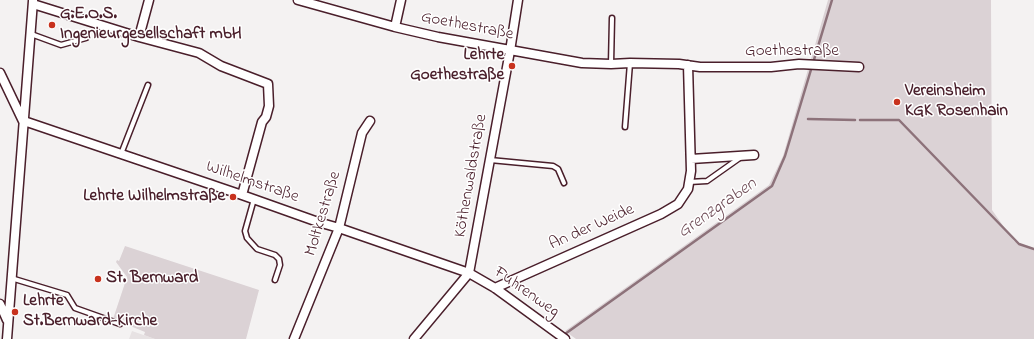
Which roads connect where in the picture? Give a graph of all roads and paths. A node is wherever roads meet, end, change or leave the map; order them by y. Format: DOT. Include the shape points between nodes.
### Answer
graph roads {
  1 [pos="149,0"];
  2 [pos="300,0"];
  3 [pos="401,0"];
  4 [pos="518,0"];
  5 [pos="33,2"];
  6 [pos="612,18"];
  7 [pos="395,27"];
  8 [pos="31,34"];
  9 [pos="139,37"];
  10 [pos="86,38"];
  11 [pos="510,51"];
  12 [pos="630,63"];
  13 [pos="611,64"];
  14 [pos="688,66"];
  15 [pos="859,67"];
  16 [pos="0,73"];
  17 [pos="148,85"];
  18 [pos="370,120"];
  19 [pos="24,121"];
  20 [pos="625,127"];
  21 [pos="121,154"];
  22 [pos="754,155"];
  23 [pos="743,156"];
  24 [pos="691,159"];
  25 [pos="490,160"];
  26 [pos="689,182"];
  27 [pos="564,183"];
  28 [pos="242,195"];
  29 [pos="254,199"];
  30 [pos="339,228"];
  31 [pos="469,273"];
  32 [pos="11,278"];
  33 [pos="275,280"];
  34 [pos="496,288"];
  35 [pos="0,304"];
  36 [pos="8,321"];
  37 [pos="120,324"];
  38 [pos="562,337"];
  39 [pos="7,339"];
  40 [pos="294,339"];
  41 [pos="414,339"];
  1 -- 9 [label="street"];
  2 -- 7 [label="street, Goethestraße"];
  3 -- 7 [label="street"];
  4 -- 11 [label="street, Köthenwaldstraße"];
  5 -- 8 [label="street"];
  5 -- 9 [label="street"];
  6 -- 13 [label="lane"];
  7 -- 11 [label="street, Goethestraße"];
  8 -- 10 [label="lane" via="62,45"];
  8 -- 19 [label="street"];
  9 -- 28 [label="street" via="199,53 221,66 268,84 269,106 262,122"];
  11 -- 13 [label="street, Goethestraße" via="582,63"];
  11 -- 25 [label="street, Köthenwaldstraße"];
  12 -- 13 [label="street, Goethestraße"];
  12 -- 14 [label="street, Goethestraße"];
  12 -- 20 [label="lane"];
  14 -- 15 [label="street, Goethestraße"];
  14 -- 24 [label="street, An der Weide"];
  16 -- 19 [label="street"];
  17 -- 21 [label="lane"];
  18 -- 30 [label="street, Moltkestraße" via="362,133"];
  19 -- 21 [label="street, Wilhelmstraße"];
  19 -- 32 [label="street"];
  21 -- 28 [label="street, Wilhelmstraße"];
  22 -- 23 [label="street"];
  23 -- 24 [label="street"];
  23 -- 26 [label="lane" via="707,181"];
  24 -- 26 [label="street, An der Weide"];
  25 -- 27 [label="lane" via="555,167"];
  25 -- 31 [label="street, Köthenwaldstraße"];
  26 -- 34 [label="street, An der Weide" via="688,189 678,204 661,214"];
  28 -- 29 [label="street, Wilhelmstraße"];
  29 -- 30 [label="street, Wilhelmstraße"];
  29 -- 33 [label="lane" via="245,231 247,238 258,249 279,259 280,265"];
  30 -- 31 [label="street, Wilhelmstraße"];
  30 -- 40 [label="street, Moltkestraße"];
  31 -- 34 [label="street, Fuhrenweg"];
  31 -- 41 [label="street, Köthenwaldstraße"];
  32 -- 36 [label="street"];
  32 -- 37 [label="lane" via="67,295 75,308"];
  34 -- 38 [label="street, Fuhrenweg"];
  35 -- 36 [label="street"];
  36 -- 39 [label="street"];
}
